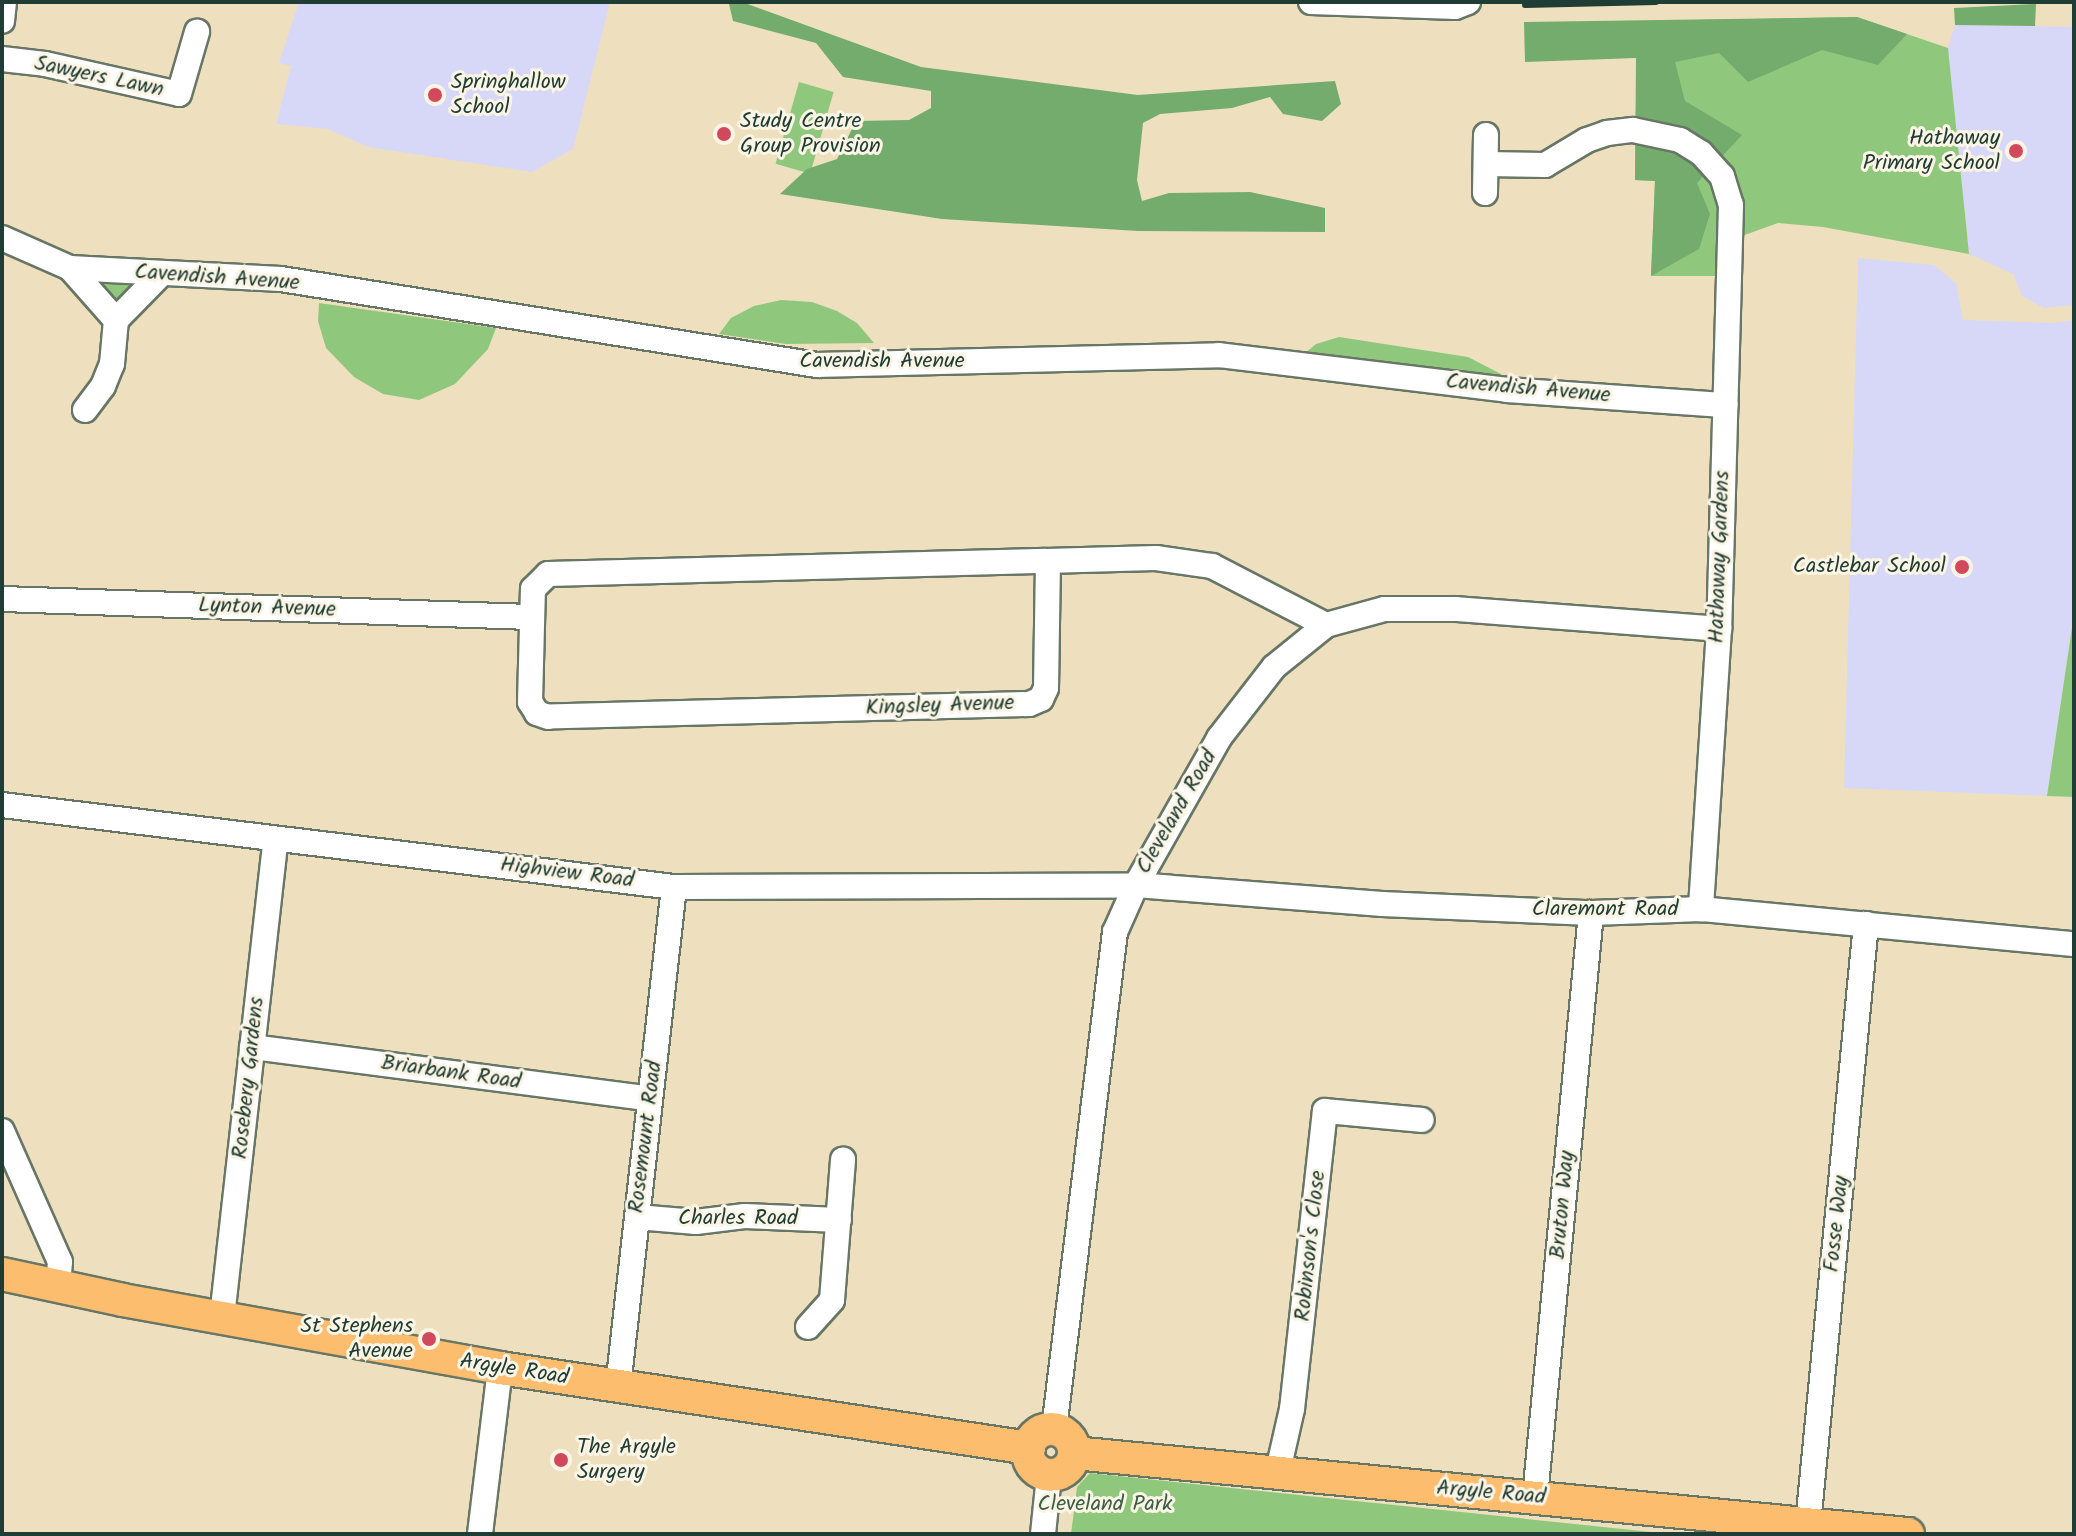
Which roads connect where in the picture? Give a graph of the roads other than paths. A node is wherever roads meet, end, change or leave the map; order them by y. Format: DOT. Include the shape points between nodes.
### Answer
graph roads {
  1 [pos="4,2"];
  2 [pos="1311,2"];
  3 [pos="1468,2"];
  4 [pos="2,21"];
  5 [pos="197,32"];
  6 [pos="2,59"];
  7 [pos="1486,135"];
  8 [pos="1486,164"];
  9 [pos="1485,193"];
  10 [pos="2,238"];
  11 [pos="70,268"];
  12 [pos="160,275"];
  13 [pos="116,320"];
  14 [pos="1725,405"];
  15 [pos="85,410"];
  16 [pos="1048,561"];
  17 [pos="2,599"];
  18 [pos="532,617"];
  19 [pos="1326,625"];
  20 [pos="1719,629"];
  21 [pos="2,805"];
  22 [pos="276,839"];
  23 [pos="1136,885"];
  24 [pos="674,887"];
  25 [pos="1701,909"];
  26 [pos="1591,913"];
  27 [pos="1866,924"];
  28 [pos="2074,944"];
  29 [pos="252,1047"];
  30 [pos="650,1099"];
  31 [pos="1422,1120"];
  32 [pos="2,1131"];
  33 [pos="843,1159"];
  34 [pos="637,1217"];
  35 [pos="839,1220"];
  36 [pos="2,1274"];
  37 [pos="58,1287"];
  38 [pos="222,1317"];
  39 [pos="808,1327"];
  40 [pos="500,1368"];
  41 [pos="618,1387"];
  42 [pos="1052,1443"];
  43 [pos="1277,1475"];
  44 [pos="1049,1476"];
  45 [pos="1535,1497"];
  46 [pos="1808,1524"];
  47 [pos="480,1534"];
  48 [pos="1043,1534"];
  49 [pos="1908,1534"];
  1 -- 4 [label="street"];
  2 -- 3 [label="street" via="1455,7"];
  5 -- 6 [label="street, Sawyers Lawn" via="179,94"];
  7 -- 8 [label="street"];
  8 -- 9 [label="street"];
  8 -- 14 [label="street, Hathaway Gardens" via="1545,165 1587,140 1633,130 1680,140 1701,153 1722,176 1731,205"];
  10 -- 11 [label="street, Cavendish Avenue"];
  11 -- 12 [label="street, Cavendish Avenue"];
  11 -- 13 [label="street"];
  12 -- 13 [label="street"];
  12 -- 14 [label="street, Cavendish Avenue" via="281,279 817,365 1219,355 1508,390"];
  13 -- 15 [label="street" via="112,364"];
  14 -- 20 [label="street, Hathaway Gardens"];
  16 -- 18 [label="street, Kingsley Avenue" via="548,574 533,589"];
  16 -- 18 [label="street, Kingsley Avenue" via="1046,688 1041,699 1029,704 548,717 530,702"];
  16 -- 19 [label="street" via="1156,558 1212,566"];
  17 -- 18 [label="street, Lynton Avenue"];
  19 -- 20 [label="street, Cleveland Road" via="1384,609 1456,609"];
  19 -- 23 [label="street, Cleveland Road" via="1274,667 1219,738"];
  20 -- 25 [label="street, Hathaway Gardens"];
  21 -- 22 [label="street, Highview Road"];
  22 -- 24 [label="street, Highview Road"];
  22 -- 29 [label="street, Rosebery Gardens"];
  23 -- 24 [label="street, Highview Road"];
  23 -- 26 [label="street, Claremont Road"];
  23 -- 42 [label="street, Cleveland Road" via="1115,932"];
  24 -- 30 [label="street, Rosemount Road"];
  25 -- 26 [label="street, Claremont Road"];
  25 -- 27 [label="street, Claremont Road"];
  26 -- 45 [label="street, Bruton Way"];
  27 -- 28 [label="street, Claremont Road"];
  27 -- 46 [label="street, Fosse Way"];
  29 -- 30 [label="street, Briarbank Road"];
  29 -- 38 [label="street, Rosebery Gardens"];
  30 -- 34 [label="street, Rosemount Road"];
  31 -- 43 [label="street, Robinson's Close" via="1325,1111 1292,1409"];
  32 -- 37 [label="street" via="60,1262"];
  33 -- 35 [label="street"];
  34 -- 35 [label="street, Charles Road" via="696,1222 745,1216"];
  34 -- 41 [label="street, Rosemount Road"];
  35 -- 39 [label="street" via="832,1300"];
  36 -- 37 [label="main road, Argyle Road"];
  37 -- 38 [label="main road, Argyle Road"];
  38 -- 40 [label="main road, Argyle Road"];
  40 -- 41 [label="main road, Argyle Road"];
  40 -- 47 [label="street"];
  41 -- 42 [label="main road, Argyle Road"];
  42 -- 43 [label="main road, Argyle Road"];
  42 -- 44 [label="main road" via="1033,1467"];
  43 -- 45 [label="main road, Argyle Road"];
  44 -- 48 [label="street"];
  45 -- 46 [label="main road, Argyle Road"];
  46 -- 49 [label="main road, Argyle Road"];
}
